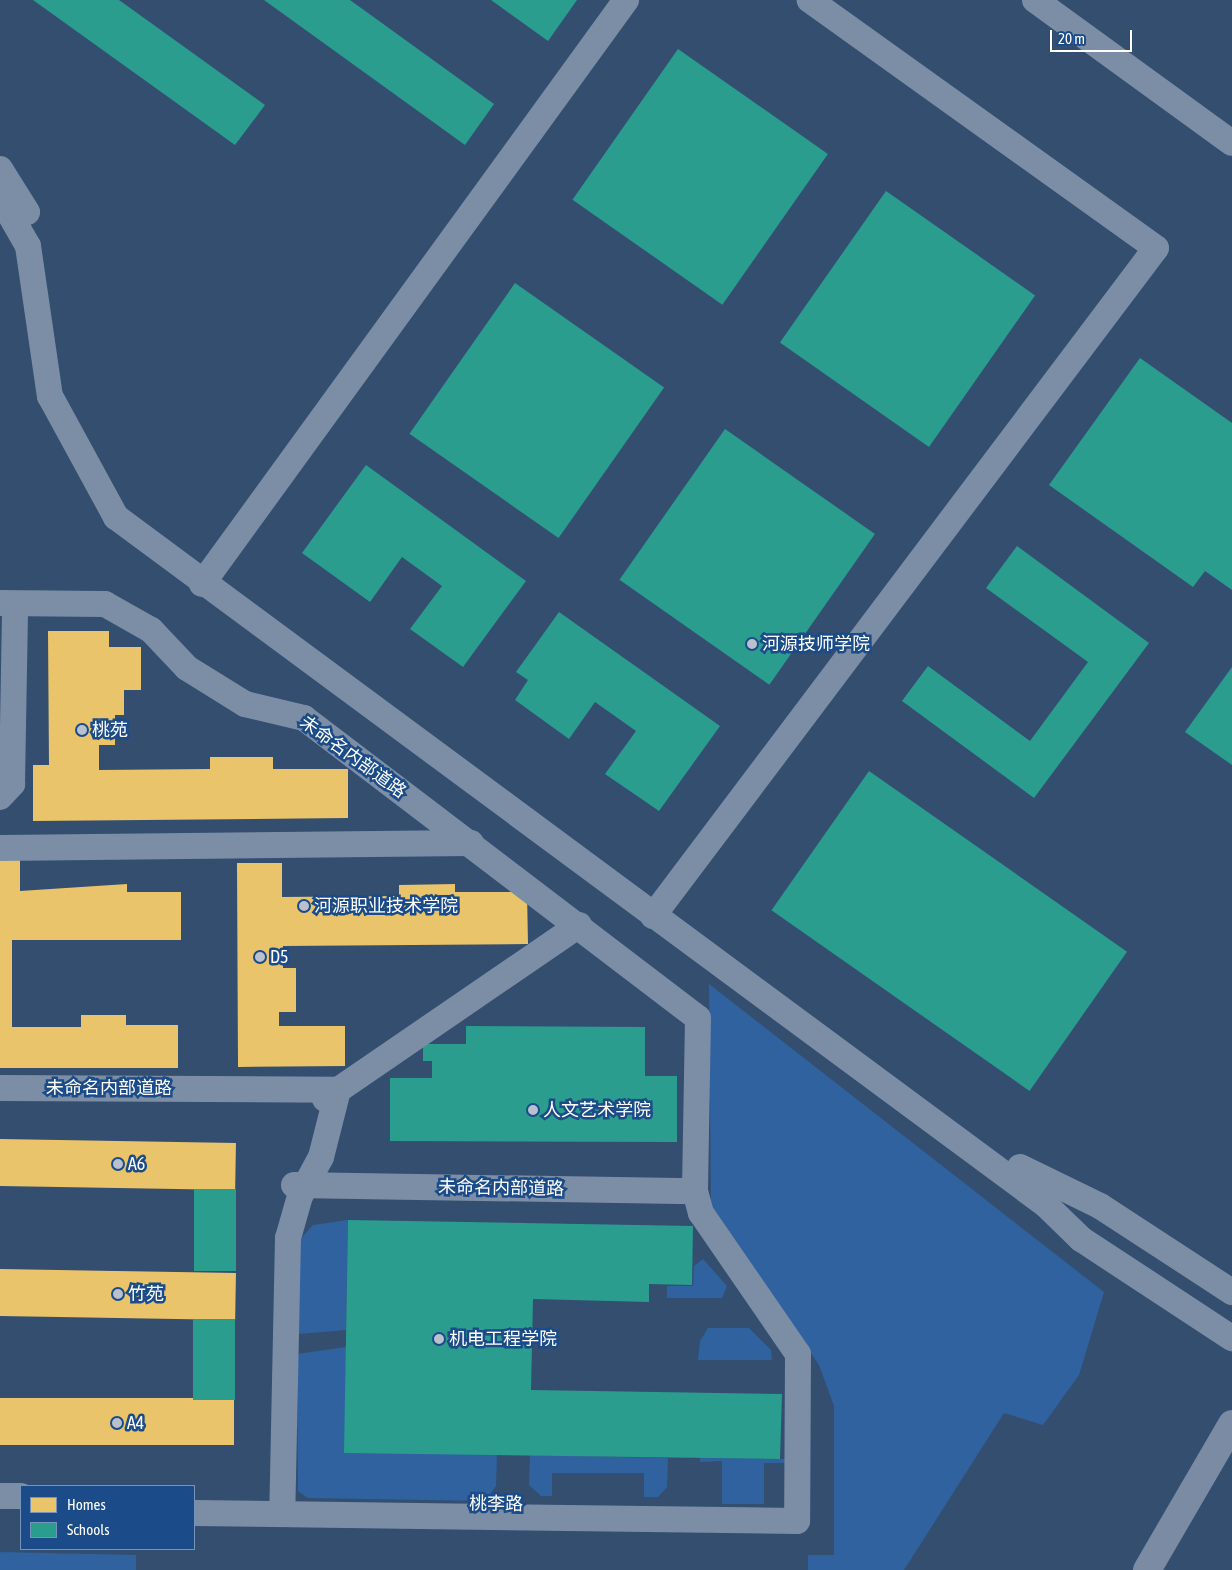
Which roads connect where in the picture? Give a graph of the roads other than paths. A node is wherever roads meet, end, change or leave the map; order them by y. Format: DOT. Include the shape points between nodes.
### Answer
graph roads {
  1 [pos="626,0"];
  2 [pos="810,0"];
  3 [pos="1035,0"];
  4 [pos="1232,143"];
  5 [pos="0,168"];
  6 [pos="0,197"];
  7 [pos="206,577"];
  8 [pos="7,603"];
  9 [pos="0,797"];
  10 [pos="0,833"];
  11 [pos="463,837"];
  12 [pos="0,848"];
  13 [pos="658,910"];
  14 [pos="579,926"];
  15 [pos="0,1088"];
  16 [pos="332,1094"];
  17 [pos="0,1097"];
  18 [pos="300,1185"];
  19 [pos="696,1191"];
  20 [pos="1232,1292"];
  21 [pos="1232,1338"];
  22 [pos="1232,1424"];
  23 [pos="0,1496"];
  24 [pos="20,1496"];
  25 [pos="195,1499"];
  26 [pos="277,1507"];
  27 [pos="0,1510"];
  28 [pos="20,1510"];
  29 [pos="195,1513"];
  30 [pos="798,1515"];
  31 [pos="1147,1570"];
  1 -- 7 [label="street"];
  2 -- 13 [label="street" via="1156,248"];
  3 -- 4 [label="street"];
  5 -- 7 [label="street" via="39,232 61,385 127,504"];
  6 -- 7 [label="street" via="28,246 50,396 116,517"];
  7 -- 13 [label="street"];
  8 -- 9 [label="street" via="12,784"];
  8 -- 11 [label="street, 未命名内部道路" via="105,604 151,630 187,668 245,704 304,718"];
  10 -- 11 [label="street"];
  11 -- 12 [label="street"];
  11 -- 14 [label="street, 未命名内部道路"];
  13 -- 20 [label="street" via="1012,1163 1100,1206"];
  13 -- 21 [label="street" via="1046,1205 1081,1239"];
  14 -- 16 [label="street"];
  14 -- 19 [label="street, 未命名内部道路" via="698,1018"];
  15 -- 16 [label="street, 未命名内部道路"];
  16 -- 17 [label="street, 未命名内部道路"];
  16 -- 18 [label="street"];
  18 -- 19 [label="street, 未命名内部道路"];
  18 -- 26 [label="street" via="288,1238"];
  19 -- 30 [label="street, 未命名内部道路" via="701,1213 798,1354"];
  22 -- 31 [label="main road"];
  23 -- 24 [label="street"];
  25 -- 26 [label="street, 桃李路"];
  26 -- 29 [label="street, 桃李路"];
  26 -- 30 [label="street, 桃李路"];
  27 -- 28 [label="street"];
}
